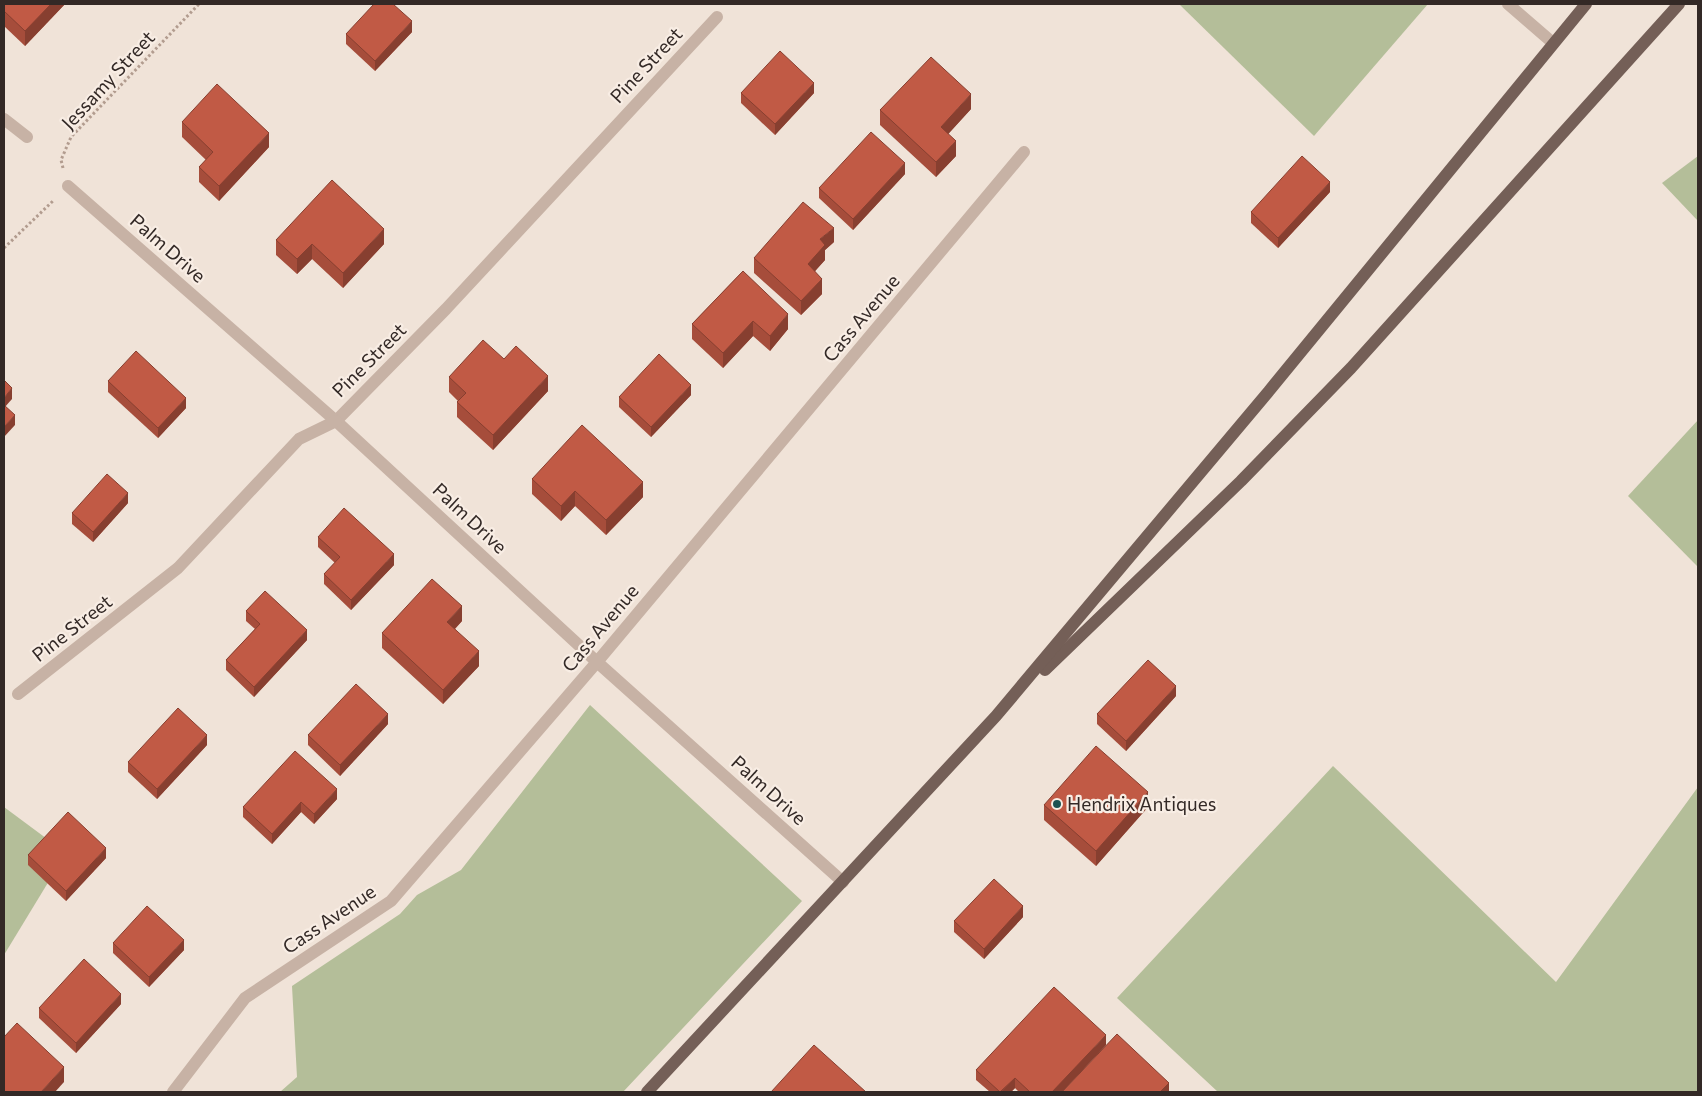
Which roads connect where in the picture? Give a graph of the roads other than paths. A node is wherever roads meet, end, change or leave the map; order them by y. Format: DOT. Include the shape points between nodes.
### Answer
graph roads {
  1 [pos="1508,4"];
  2 [pos="1586,4"];
  3 [pos="1679,4"];
  4 [pos="717,17"];
  5 [pos="1553,43"];
  6 [pos="4,119"];
  7 [pos="27,137"];
  8 [pos="1024,152"];
  9 [pos="68,186"];
  10 [pos="336,421"];
  11 [pos="597,662"];
  12 [pos="18,694"];
  13 [pos="996,716"];
  14 [pos="843,882"];
  15 [pos="173,1092"];
  16 [pos="647,1092"];
  1 -- 5 [label="street"];
  2 -- 5 [label="main road"];
  3 -- 13 [label="main road" via="1351,368 1241,481"];
  4 -- 10 [label="street, Pine Street" via="446,309"];
  5 -- 13 [label="main road" via="1270,391"];
  6 -- 7 [label="street"];
  8 -- 11 [label="street, Cass Avenue"];
  9 -- 10 [label="street, Palm Drive"];
  10 -- 11 [label="street, Palm Drive"];
  10 -- 12 [label="street, Pine Street" via="299,440 178,568"];
  11 -- 14 [label="street, Palm Drive"];
  11 -- 15 [label="street, Cass Avenue" via="391,901 245,998"];
  13 -- 14 [label="main road"];
  14 -- 16 [label="main road"];
}
